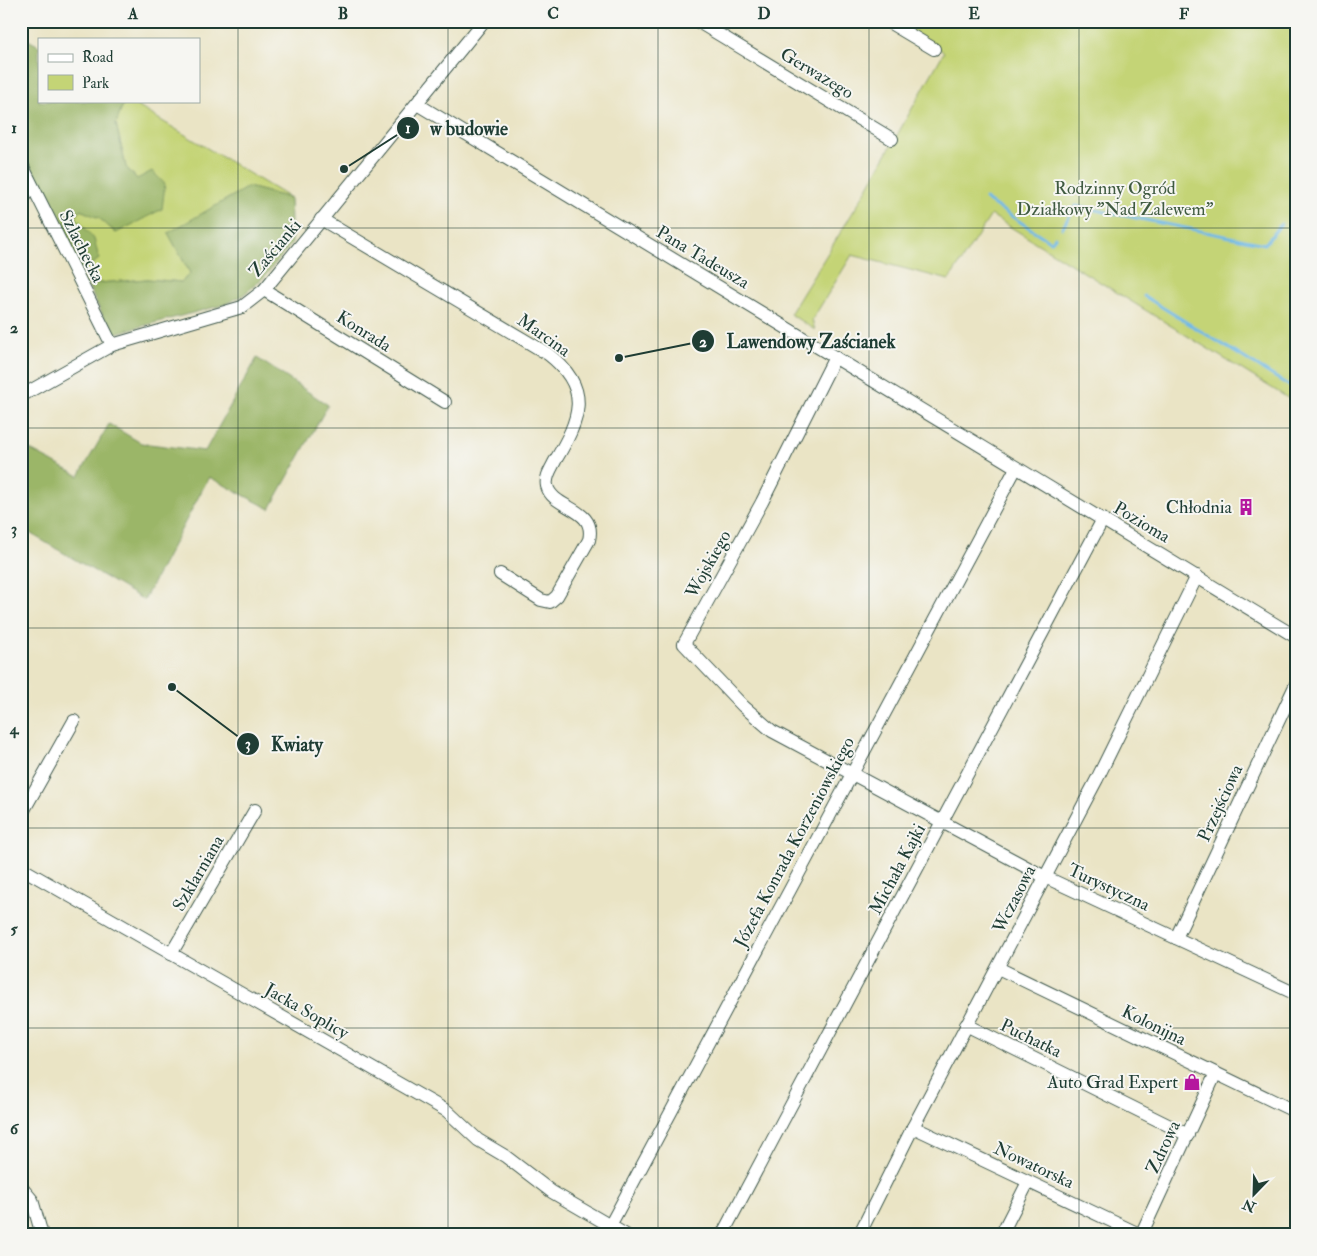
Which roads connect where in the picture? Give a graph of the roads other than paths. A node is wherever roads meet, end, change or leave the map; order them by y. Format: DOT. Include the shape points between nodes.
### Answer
graph roads {
  1 [pos="697,21"];
  2 [pos="887,21"];
  3 [pos="483,22"];
  4 [pos="934,49"];
  5 [pos="417,104"];
  6 [pos="892,139"];
  7 [pos="21,163"];
  8 [pos="321,219"];
  9 [pos="264,290"];
  10 [pos="112,345"];
  11 [pos="835,358"];
  12 [pos="21,396"];
  13 [pos="445,402"];
  14 [pos="969,440"];
  15 [pos="1016,468"];
  16 [pos="1103,519"];
  17 [pos="500,574"];
  18 [pos="1197,576"];
  19 [pos="1296,637"];
  20 [pos="1296,684"];
  21 [pos="74,721"];
  22 [pos="805,749"];
  23 [pos="851,772"];
  24 [pos="255,810"];
  25 [pos="21,815"];
  26 [pos="942,823"];
  27 [pos="21,868"];
  28 [pos="1045,877"];
  29 [pos="1176,938"];
  30 [pos="171,954"];
  31 [pos="998,968"];
  32 [pos="1296,994"];
  33 [pos="966,1025"];
  34 [pos="1215,1074"];
  35 [pos="1296,1112"];
  36 [pos="913,1127"];
  37 [pos="1188,1135"];
  38 [pos="1028,1182"];
  39 [pos="21,1187"];
  40 [pos="607,1230"];
  41 [pos="42,1235"];
  42 [pos="626,1235"];
  43 [pos="722,1235"];
  44 [pos="859,1235"];
  45 [pos="1001,1235"];
  46 [pos="1141,1235"];
  1 -- 6 [label="street, Gerwazego"];
  2 -- 4 [label="street"];
  3 -- 5 [label="street, Zaścianki"];
  5 -- 8 [label="street, Zaścianki"];
  5 -- 11 [label="street, Pana Tadeusza"];
  7 -- 10 [label="street, Szlachecka"];
  8 -- 9 [label="street, Zaścianki"];
  8 -- 17 [label="street, Marcina" via="548,354 571,377 579,395 579,412 546,483 555,496 584,517 591,531 589,540 557,596 550,602 541,600"];
  9 -- 10 [label="street, Zaścianki" via="242,308"];
  9 -- 13 [label="street, Konrada"];
  10 -- 12 [label="street, Zaścianki"];
  11 -- 14 [label="street, Pana Tadeusza"];
  11 -- 22 [label="street, Wojskiego" via="762,502 684,644 756,718"];
  14 -- 15 [label="street, Pozioma"];
  15 -- 16 [label="street, Pozioma"];
  15 -- 23 [label="street, Józefa Konrada Korzeniowskiego"];
  16 -- 18 [label="street, Pozioma"];
  16 -- 26 [label="street, Michała Kajki"];
  18 -- 19 [label="street, Pozioma"];
  18 -- 28 [label="street, Wczasowa"];
  20 -- 29 [label="street, Przejściowa"];
  21 -- 25 [label="street"];
  22 -- 23 [label="street, Turystyczna"];
  23 -- 26 [label="street, Turystyczna"];
  23 -- 40 [label="street, Józefa Konrada Korzeniowskiego"];
  24 -- 30 [label="street, Szklarniana"];
  26 -- 28 [label="street, Turystyczna"];
  26 -- 43 [label="street, Michała Kajki"];
  27 -- 30 [label="street, Jacka Soplicy"];
  28 -- 29 [label="street, Turystyczna"];
  28 -- 31 [label="street, Wczasowa"];
  29 -- 32 [label="street, Turystyczna"];
  30 -- 40 [label="street, Jacka Soplicy" via="447,1111 478,1140"];
  31 -- 33 [label="street, Wczasowa"];
  31 -- 34 [label="street, Kolonijna"];
  33 -- 36 [label="street, Wczasowa"];
  33 -- 37 [label="street, Puchatka"];
  34 -- 35 [label="street, Kolonijna"];
  34 -- 37 [label="street, Zdrowa"];
  36 -- 38 [label="street, Nowatorska"];
  36 -- 44 [label="street, Wczasowa"];
  37 -- 46 [label="street, Zdrowa"];
  38 -- 45 [label="street"];
  38 -- 46 [label="street, Nowatorska"];
  39 -- 41 [label="street" via="32,1200"];
  40 -- 42 [label="street, Jacka Soplicy"];
}
